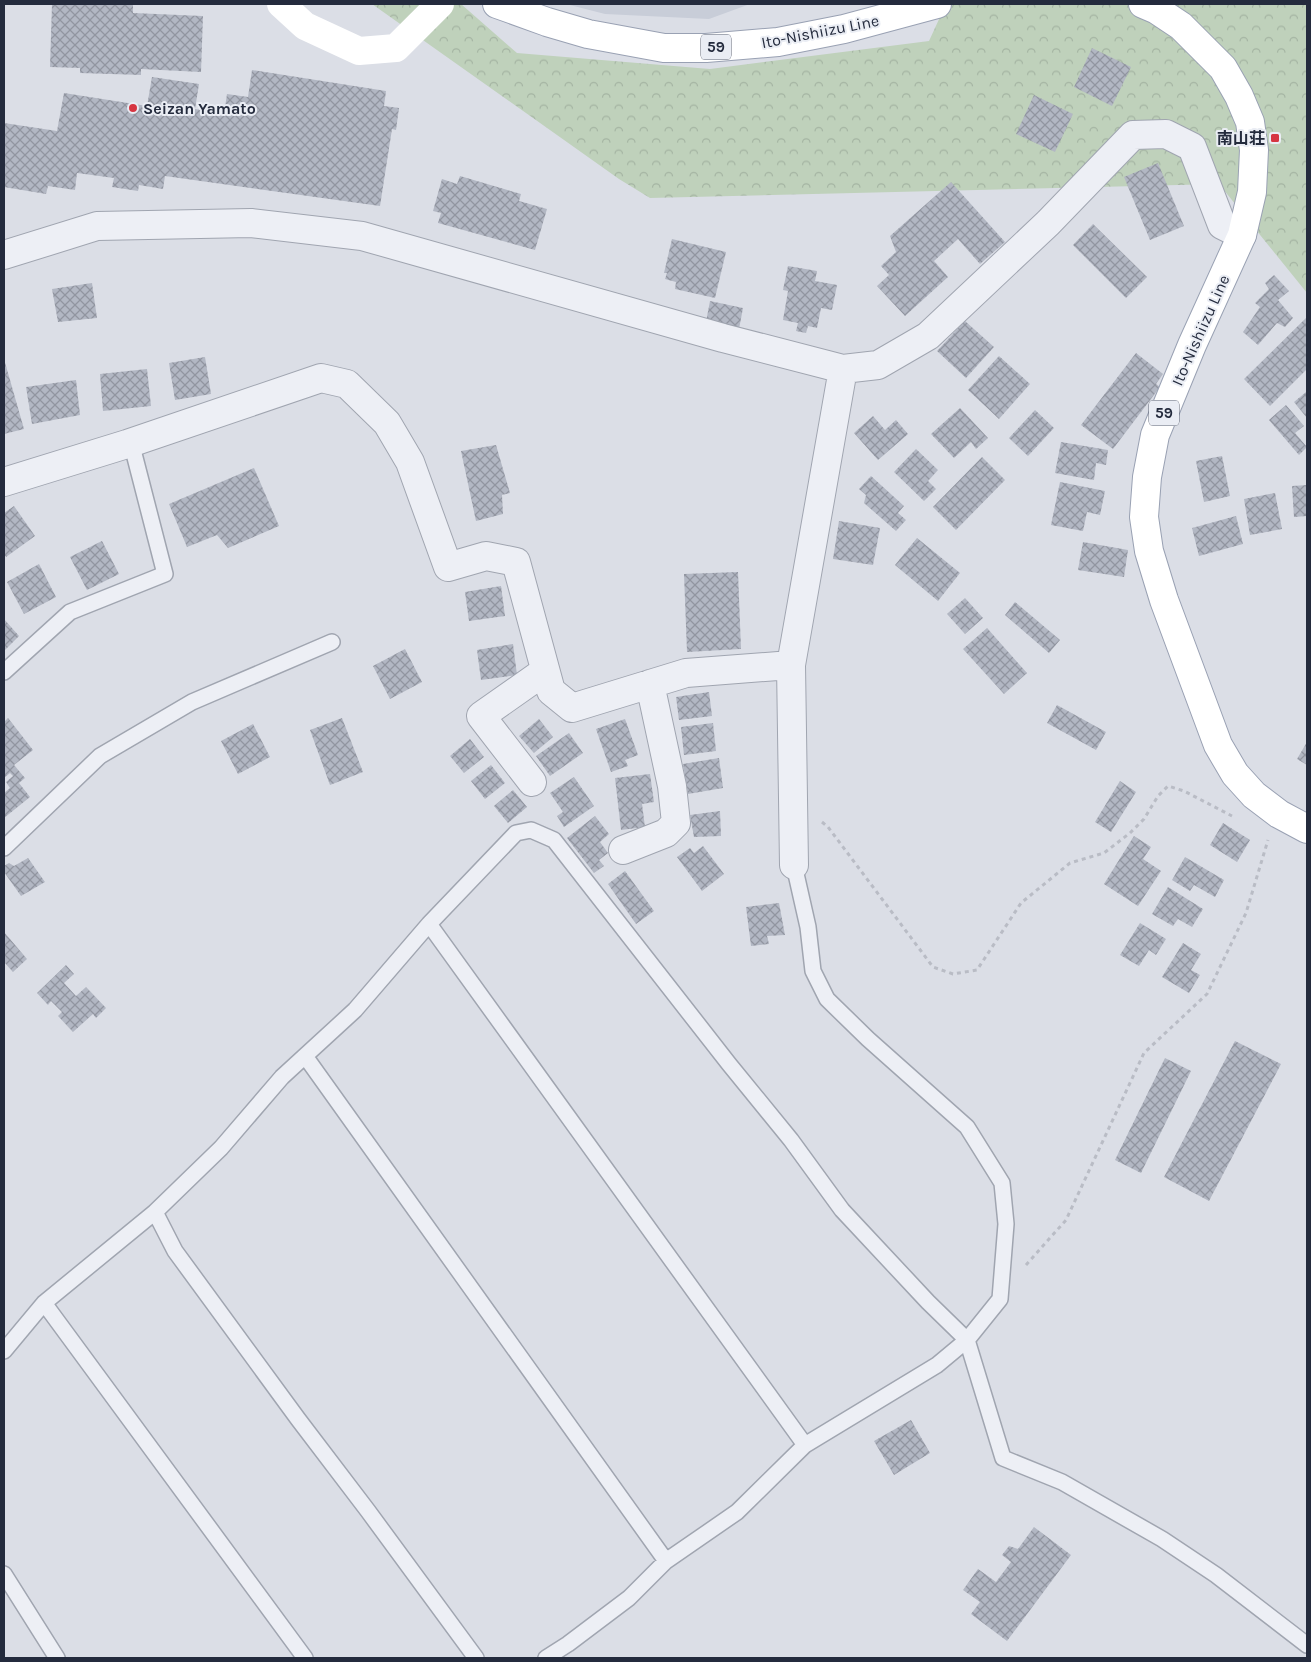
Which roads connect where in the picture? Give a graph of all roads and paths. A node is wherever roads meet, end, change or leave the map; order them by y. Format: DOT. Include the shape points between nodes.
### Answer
graph roads {
  1 [pos="281,4"];
  2 [pos="440,4"];
  3 [pos="497,4"];
  4 [pos="937,4"];
  5 [pos="1143,4"];
  6 [pos="1242,236"];
  7 [pos="4,255"];
  8 [pos="842,369"];
  9 [pos="132,442"];
  10 [pos="4,482"];
  11 [pos="332,642"];
  12 [pos="791,665"];
  13 [pos="546,671"];
  14 [pos="4,672"];
  15 [pos="650,684"];
  16 [pos="532,782"];
  17 [pos="793,798"];
  18 [pos="1279,814"];
  19 [pos="1236,818"];
  20 [pos="1307,828"];
  21 [pos="4,848"];
  22 [pos="623,850"];
  23 [pos="794,864"];
  24 [pos="429,924"];
  25 [pos="305,1056"];
  26 [pos="155,1212"];
  27 [pos="1023,1268"];
  28 [pos="44,1303"];
  29 [pos="967,1340"];
  30 [pos="4,1351"];
  31 [pos="805,1445"];
  32 [pos="666,1561"];
  33 [pos="4,1574"];
  34 [pos="1307,1645"];
  35 [pos="57,1658"];
  36 [pos="305,1658"];
  37 [pos="476,1658"];
  38 [pos="546,1658"];
  1 -- 2 [label="main road" via="305,26 359,51 396,48"];
  3 -- 4 [label="main road, Ito-Nishiizu Line / 59" via="588,34 664,48 778,42 844,29"];
  5 -- 6 [label="main road, Ito-Nishiizu Line / 59" via="1181,26 1223,68 1239,96 1250,122 1254,150 1252,192"];
  6 -- 8 [label="street" via="1222,225 1192,147 1166,134 1134,135 1048,223 928,336 878,365"];
  6 -- 18 [label="main road, Ito-Nishiizu Line / 59" via="1155,435 1144,517 1148,551 1218,745 1235,774 1254,795"];
  7 -- 8 [label="street" via="97,226 250,223 362,236"];
  8 -- 12 [label="street"];
  9 -- 10 [label="street"];
  9 -- 13 [label="street" via="321,378 347,384 387,423 410,462 448,567 486,556 516,562"];
  9 -- 14 [label="lane" via="165,574 70,612"];
  11 -- 21 [label="lane" via="192,702 100,756"];
  12 -- 15 [label="street" via="686,673"];
  12 -- 17 [label="street"];
  13 -- 15 [label="street" via="551,691 572,708"];
  13 -- 16 [label="street" via="480,716"];
  15 -- 22 [label="street" via="672,786 676,822 666,832"];
  17 -- 19 [label="path" via="828,827 932,967 953,974 977,970 1021,903 1070,863 1104,853 1130,833 1168,786"];
  17 -- 23 [label="street"];
  18 -- 20 [label="main road, Ito-Nishiizu Line / 59"];
  18 -- 27 [label="path" via="1246,913 1207,994 1144,1053 1066,1220"];
  23 -- 29 [label="lane" via="808,927 812,971 827,999 967,1127 1002,1183 1006,1224 1000,1299"];
  24 -- 25 [label="lane" via="355,1010"];
  24 -- 29 [label="lane" via="516,833 531,830 554,840 791,1140 842,1210"];
  24 -- 31 [label="lane"];
  25 -- 26 [label="lane" via="282,1077 221,1148"];
  25 -- 32 [label="lane"];
  26 -- 28 [label="lane"];
  26 -- 37 [label="lane" via="175,1251"];
  28 -- 30 [label="lane"];
  28 -- 36 [label="lane"];
  29 -- 31 [label="lane" via="937,1365"];
  29 -- 34 [label="lane" via="1002,1458 1062,1482 1162,1539 1216,1575"];
  31 -- 32 [label="lane" via="737,1512"];
  32 -- 38 [label="lane" via="629,1598"];
  33 -- 35 [label="lane"];
}
